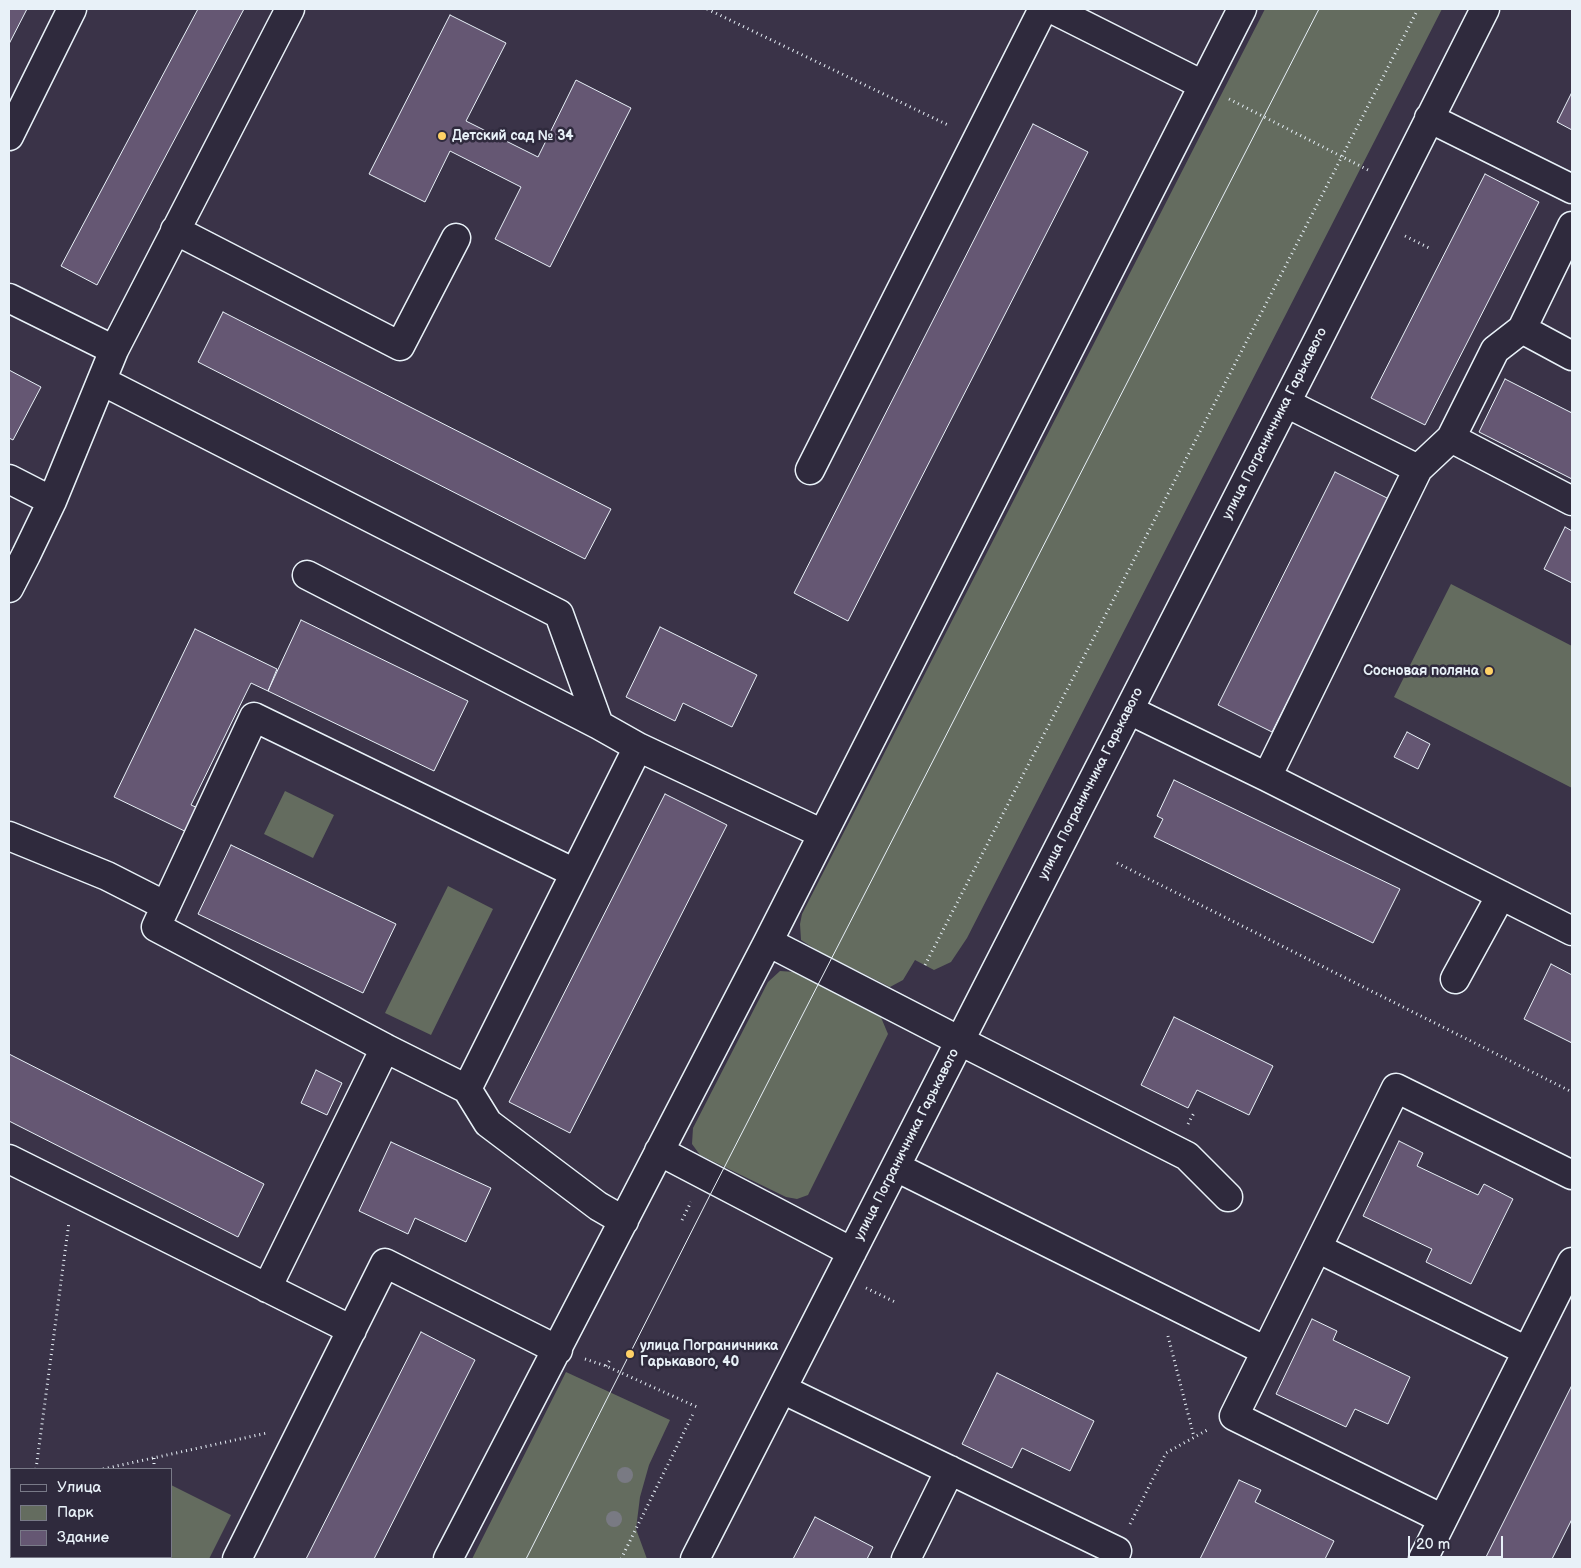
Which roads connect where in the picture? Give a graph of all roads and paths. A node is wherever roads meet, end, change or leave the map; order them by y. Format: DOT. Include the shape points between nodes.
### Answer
graph roads {
  1 [pos="72,9"];
  2 [pos="290,9"];
  3 [pos="707,9"];
  4 [pos="1043,9"];
  5 [pos="1052,9"];
  6 [pos="1242,9"];
  7 [pos="1418,9"];
  8 [pos="1485,9"];
  9 [pos="1212,90"];
  10 [pos="1429,118"];
  11 [pos="9,136"];
  12 [pos="978,140"];
  13 [pos="1342,157"];
  14 [pos="1372,174"];
  15 [pos="1572,189"];
  16 [pos="1572,226"];
  17 [pos="175,230"];
  18 [pos="1406,237"];
  19 [pos="456,238"];
  20 [pos="1429,248"];
  21 [pos="9,298"];
  22 [pos="1522,329"];
  23 [pos="114,350"];
  24 [pos="1572,356"];
  25 [pos="102,381"];
  26 [pos="1286,403"];
  27 [pos="1451,438"];
  28 [pos="1418,469"];
  29 [pos="810,470"];
  30 [pos="9,479"];
  31 [pos="1572,500"];
  32 [pos="52,501"];
  33 [pos="307,575"];
  34 [pos="9,588"];
  35 [pos="1129,710"];
  36 [pos="599,725"];
  37 [pos="638,747"];
  38 [pos="1267,777"];
  39 [pos="823,834"];
  40 [pos="9,836"];
  41 [pos="1117,864"];
  42 [pos="575,872"];
  43 [pos="1500,895"];
  44 [pos="166,906"];
  45 [pos="1572,931"];
  46 [pos="768,942"];
  47 [pos="925,965"];
  48 [pos="1455,979"];
  49 [pos="960,1041"];
  50 [pos="386,1048"];
  51 [pos="467,1089"];
  52 [pos="1572,1092"];
  53 [pos="659,1151"];
  54 [pos="10,1161"];
  55 [pos="896,1167"];
  56 [pos="1572,1174"];
  57 [pos="73,1191"];
  58 [pos="1228,1198"];
  59 [pos="691,1202"];
  60 [pos="682,1220"];
  61 [pos="624,1221"];
  62 [pos="1317,1248"];
  63 [pos="852,1252"];
  64 [pos="1572,1262"];
  65 [pos="866,1287"];
  66 [pos="267,1288"];
  67 [pos="1159,1298"];
  68 [pos="895,1302"];
  69 [pos="352,1330"];
  70 [pos="558,1350"];
  71 [pos="1266,1351"];
  72 [pos="1527,1352"];
  73 [pos="610,1360"];
  74 [pos="606,1366"];
  75 [pos="782,1389"];
  76 [pos="697,1407"];
  77 [pos="694,1412"];
  78 [pos="1234,1416"];
  79 [pos="304,1425"];
  80 [pos="1194,1437"];
  81 [pos="154,1458"];
  82 [pos="36,1468"];
  83 [pos="108,1468"];
  84 [pos="154,1468"];
  85 [pos="950,1470"];
  86 [pos="1443,1519"];
  87 [pos="1122,1556"];
  88 [pos="237,1559"];
  89 [pos="448,1559"];
  90 [pos="621,1559"];
  91 [pos="696,1559"];
  92 [pos="906,1559"];
  93 [pos="1423,1559"];
  1 -- 11 [label="street"];
  2 -- 17 [label="street"];
  3 -- 12 [label="path"];
  4 -- 12 [label="street"];
  5 -- 9 [label="street"];
  6 -- 9 [label="street"];
  7 -- 13 [label="path"];
  8 -- 10 [label="street, улица Пограничника Гарькавого"];
  9 -- 13 [label="path"];
  9 -- 39 [label="street"];
  10 -- 15 [label="street"];
  10 -- 26 [label="street, улица Пограничника Гарькавого"];
  12 -- 29 [label="street"];
  13 -- 14 [label="path"];
  13 -- 47 [label="path"];
  16 -- 22 [label="street"];
  17 -- 19 [label="street" via="400,346"];
  17 -- 23 [label="street"];
  18 -- 20 [label="path"];
  21 -- 23 [label="street"];
  22 -- 24 [label="street"];
  22 -- 27 [label="street" via="1495,350"];
  23 -- 25 [label="street"];
  25 -- 32 [label="street"];
  25 -- 36 [label="street" via="559,614"];
  26 -- 28 [label="street"];
  26 -- 35 [label="street, улица Пограничника Гарькавого"];
  27 -- 28 [label="street"];
  27 -- 31 [label="street"];
  28 -- 38 [label="street"];
  30 -- 32 [label="street"];
  32 -- 34 [label="street"];
  33 -- 36 [label="street"];
  35 -- 38 [label="street"];
  35 -- 49 [label="street, улица Пограничника Гарькавого"];
  36 -- 37 [label="street"];
  37 -- 39 [label="street"];
  37 -- 42 [label="street"];
  38 -- 43 [label="street"];
  39 -- 46 [label="street"];
  40 -- 44 [label="street" via="107,876"];
  41 -- 52 [label="path"];
  42 -- 44 [label="street" via="254,717"];
  42 -- 51 [label="street"];
  43 -- 45 [label="street"];
  43 -- 48 [label="street"];
  44 -- 50 [label="street" via="156,927"];
  46 -- 49 [label="street"];
  46 -- 53 [label="street"];
  49 -- 55 [label="street, улица Пограничника Гарькавого"];
  49 -- 58 [label="street" via="1187,1156"];
  50 -- 51 [label="street"];
  50 -- 66 [label="street"];
  51 -- 61 [label="street" via="488,1122 598,1206"];
  53 -- 61 [label="street"];
  53 -- 63 [label="street"];
  54 -- 57 [label="street"];
  55 -- 63 [label="street, улица Пограничника Гарькавого"];
  55 -- 67 [label="street"];
  56 -- 62 [label="street" via="1396,1088"];
  57 -- 66 [label="street"];
  57 -- 82 [label="path"];
  59 -- 60 [label="path"];
  61 -- 70 [label="street"];
  62 -- 71 [label="street"];
  62 -- 72 [label="street"];
  63 -- 75 [label="street, улица Пограничника Гарькавого"];
  64 -- 72 [label="street"];
  65 -- 68 [label="path"];
  66 -- 69 [label="street"];
  67 -- 71 [label="street"];
  67 -- 80 [label="path"];
  69 -- 70 [label="street" via="385,1264"];
  69 -- 79 [label="street"];
  70 -- 74 [label="path"];
  70 -- 89 [label="street"];
  71 -- 78 [label="street"];
  72 -- 86 [label="street"];
  73 -- 74 [label="path"];
  74 -- 76 [label="path"];
  75 -- 85 [label="street"];
  75 -- 91 [label="street, улица Пограничника Гарькавого"];
  77 -- 90 [label="path"];
  78 -- 80 [label="path"];
  78 -- 86 [label="street"];
  79 -- 81 [label="path"];
  79 -- 88 [label="street"];
  80 -- 87 [label="path" via="1166,1452"];
  81 -- 83 [label="path"];
  81 -- 84 [label="path"];
  85 -- 87 [label="street"];
  85 -- 92 [label="street"];
  86 -- 93 [label="street"];
}
